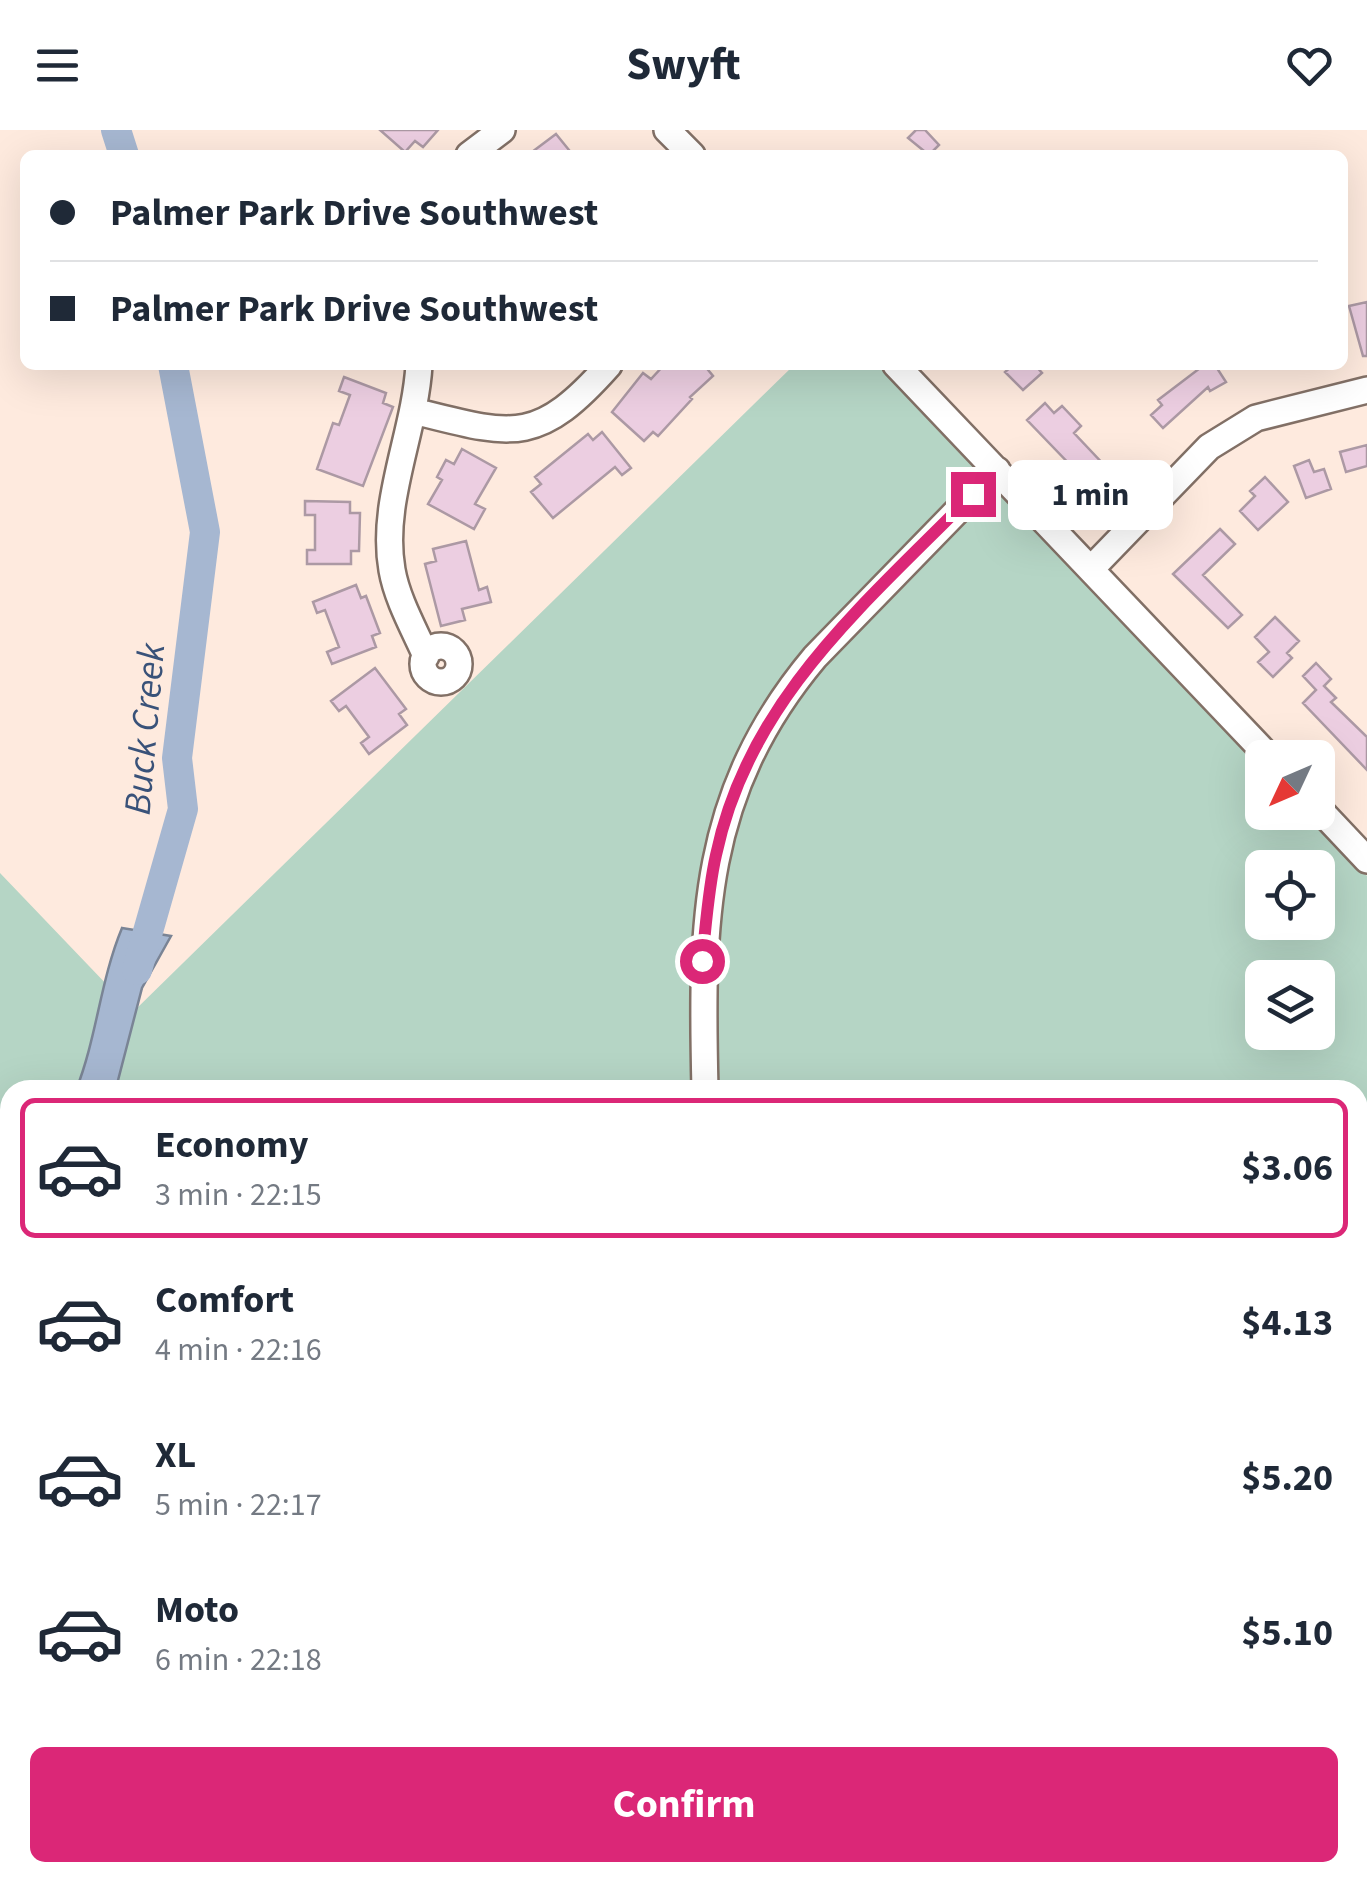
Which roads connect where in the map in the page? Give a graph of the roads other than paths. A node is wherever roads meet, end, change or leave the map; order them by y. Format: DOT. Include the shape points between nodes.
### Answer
graph roads {
  1 [pos="502,130"];
  2 [pos="668,130"];
  3 [pos="476,150"];
  4 [pos="687,150"];
  5 [pos="418,370"];
  6 [pos="605,370"];
  7 [pos="901,370"];
  8 [pos="1367,390"];
  9 [pos="414,411"];
  10 [pos="997,470"];
  11 [pos="1092,570"];
  12 [pos="426,656"];
  13 [pos="1253,740"];
  14 [pos="1335,826"];
  15 [pos="1367,860"];
  16 [pos="704,1080"];
  1 -- 3 [label="street"];
  2 -- 4 [label="street"];
  5 -- 9 [label="street"];
  6 -- 9 [label="street" via="572,405 540,425 504,432"];
  7 -- 10 [label="street"];
  8 -- 11 [label="street" via="1256,418 1209,447"];
  9 -- 12 [label="street" via="388,536 392,573"];
  10 -- 11 [label="street"];
  10 -- 16 [label="street" via="815,657 758,739 716,852 702,961"];
  11 -- 13 [label="street"];
  14 -- 15 [label="street"];
}
